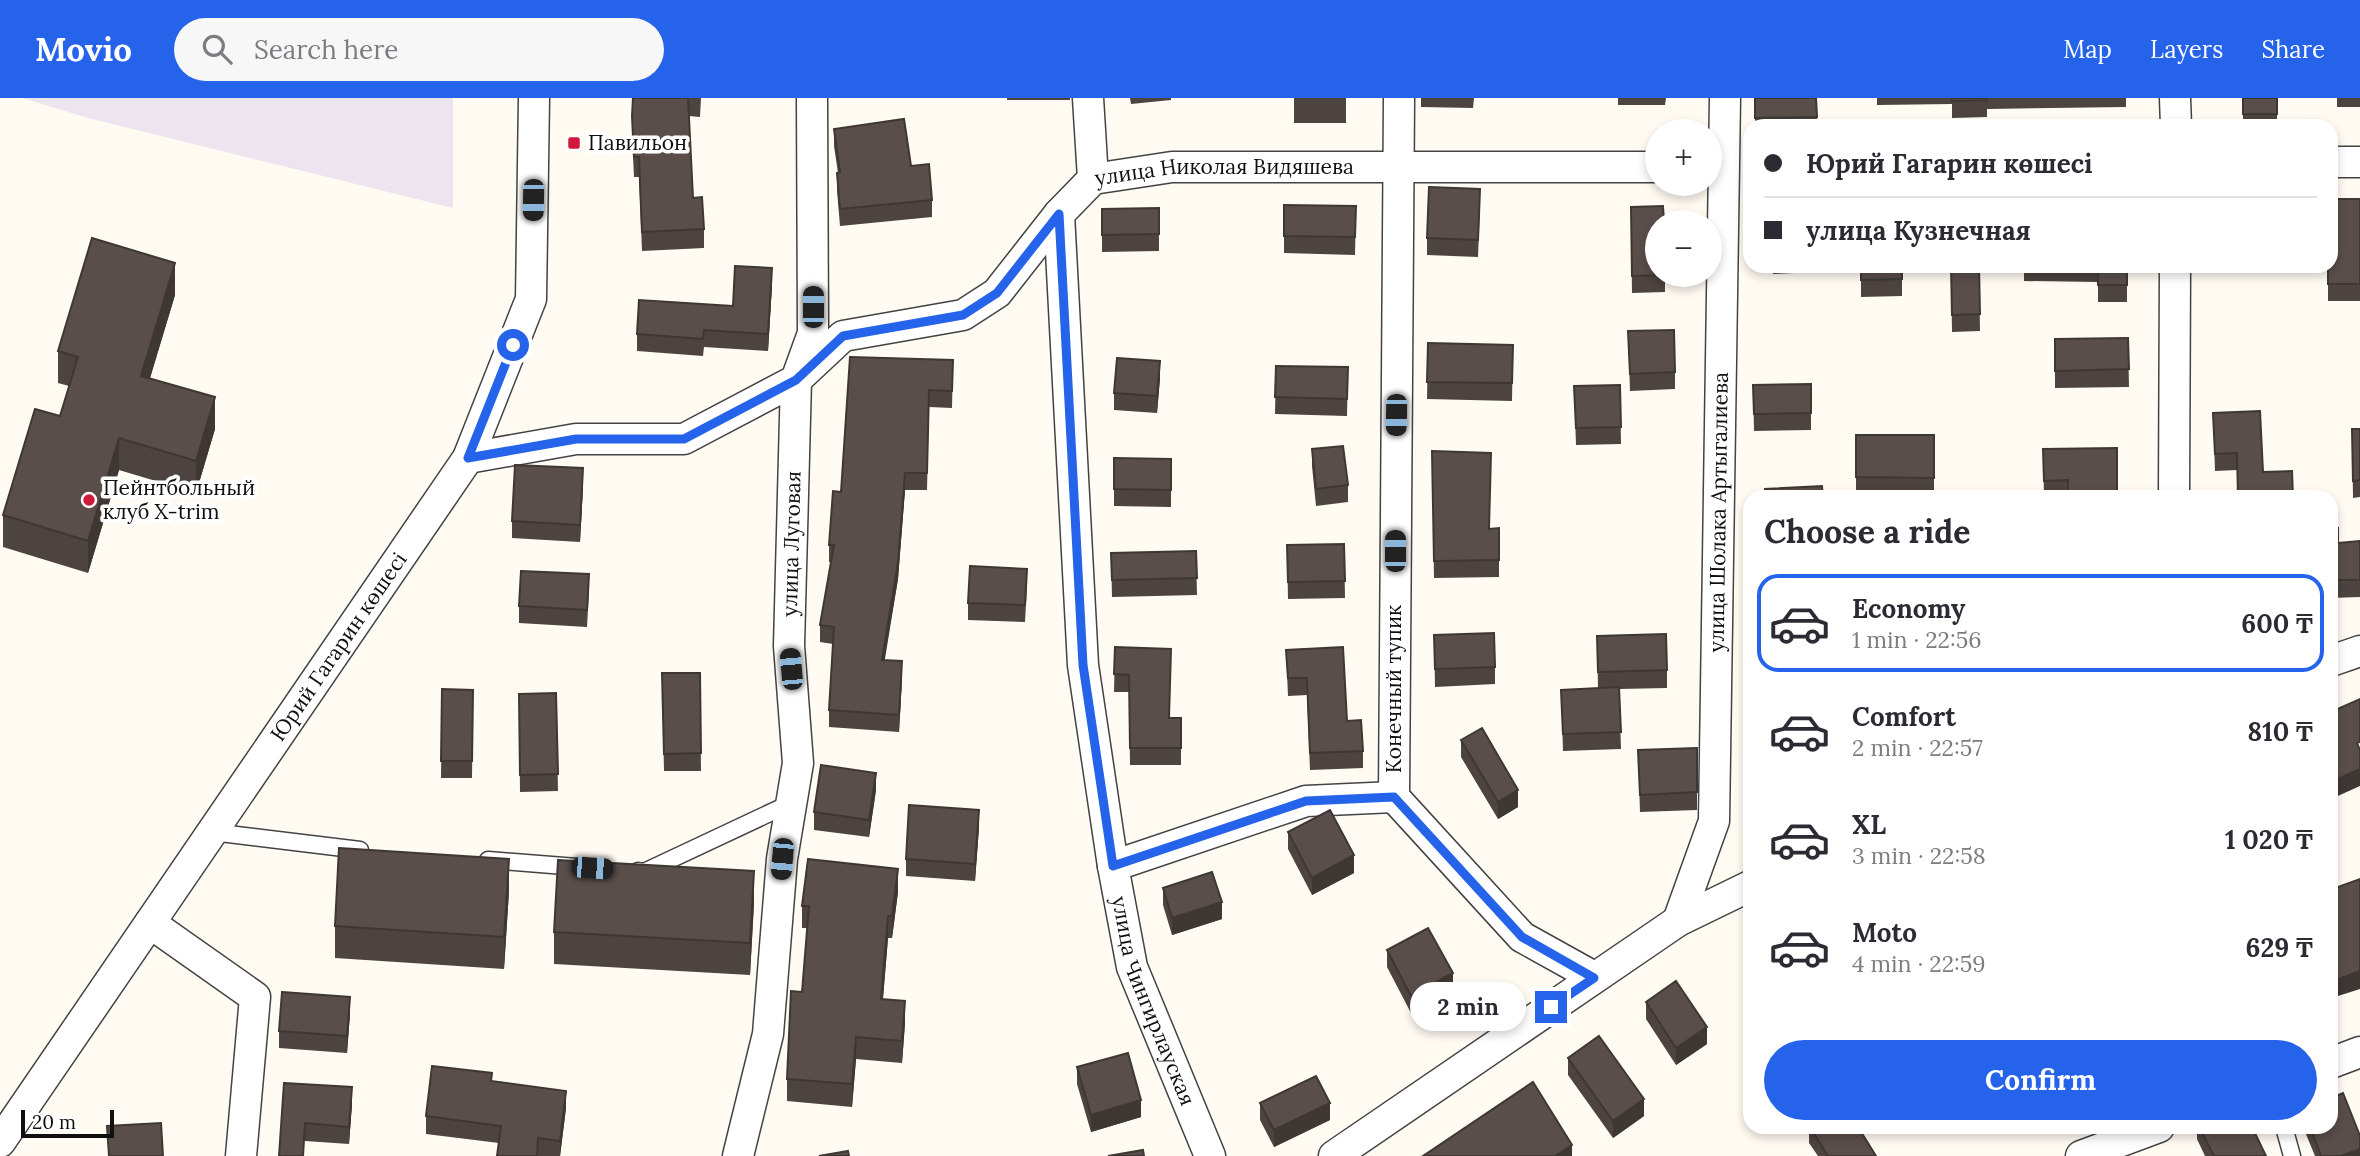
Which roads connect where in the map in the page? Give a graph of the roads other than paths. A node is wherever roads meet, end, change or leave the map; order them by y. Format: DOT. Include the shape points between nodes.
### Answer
graph roads {
  1 [pos="534,98"];
  2 [pos="812,98"];
  3 [pos="1088,98"];
  4 [pos="1399,98"];
  5 [pos="1725,98"];
  6 [pos="2175,98"];
  7 [pos="2176,119"];
  8 [pos="2338,162"];
  9 [pos="2360,162"];
  10 [pos="1645,167"];
  11 [pos="1728,167"];
  12 [pos="1398,169"];
  13 [pos="1093,179"];
  14 [pos="1059,214"];
  15 [pos="2175,273"];
  16 [pos="796,380"];
  17 [pos="468,458"];
  18 [pos="2174,490"];
  19 [pos="2360,651"];
  20 [pos="2338,659"];
  21 [pos="1394,797"];
  22 [pos="791,803"];
  23 [pos="212,832"];
  24 [pos="373,851"];
  25 [pos="468,859"];
  26 [pos="1113,866"];
  27 [pos="590,868"];
  28 [pos="617,870"];
  29 [pos="1743,889"];
  30 [pos="1678,920"];
  31 [pos="149,923"];
  32 [pos="1594,978"];
  33 [pos="2360,1052"];
  34 [pos="2338,1060"];
  35 [pos="2140,1134"];
  36 [pos="2286,1134"];
  37 [pos="0,1142"];
  38 [pos="241,1156"];
  39 [pos="738,1156"];
  40 [pos="1210,1156"];
  41 [pos="1334,1156"];
  42 [pos="2081,1156"];
  43 [pos="2292,1156"];
  1 -- 17 [label="street, Юрий Гагарин көшесі" via="531,299"];
  2 -- 16 [label="street, улица Луговая" via="813,334"];
  3 -- 13 [label="street"];
  4 -- 12 [label="street, Конечный тупик"];
  5 -- 11 [label="street, улица Шолака Артыгалиева"];
  6 -- 7 [label="street"];
  8 -- 9 [label="street"];
  10 -- 12 [label="street, улица Николая Видяшева"];
  11 -- 30 [label="street, улица Шолака Артыгалиева" via="1714,821"];
  12 -- 13 [label="street, улица Николая Видяшева" via="1172,167"];
  12 -- 21 [label="street, Конечный тупик"];
  13 -- 14 [label="street, улица Николая Видяшева"];
  14 -- 16 [label="street, улица Николая Видяшева" via="997,293 963,315 843,336"];
  14 -- 26 [label="street, улица Чингирлауская" via="1083,665"];
  15 -- 18 [label="street"];
  16 -- 17 [label="street, улица Николая Видяшева" via="684,439 576,439"];
  16 -- 22 [label="street, улица Луговая" via="789,646 798,763"];
  17 -- 23 [label="street, Юрий Гагарин көшесі"];
  19 -- 20 [label="street"];
  21 -- 26 [label="street" via="1306,801"];
  21 -- 32 [label="street, Конечный тупик" via="1522,937"];
  22 -- 28 [label="lane" via="644,872"];
  22 -- 39 [label="street, улица Луговая" via="768,1034"];
  23 -- 24 [label="lane"];
  23 -- 31 [label="street, Юрий Гагарин көшесі"];
  25 -- 27 [label="lane"];
  26 -- 40 [label="street, улица Чингирлауская" via="1132,967"];
  29 -- 30 [label="street"];
  30 -- 32 [label="street"];
  31 -- 37 [label="street, Юрий Гагарин көшесі"];
  31 -- 38 [label="street" via="255,997"];
  32 -- 41 [label="street"];
  33 -- 34 [label="street"];
  35 -- 42 [label="street"];
  36 -- 43 [label="lane"];
}
